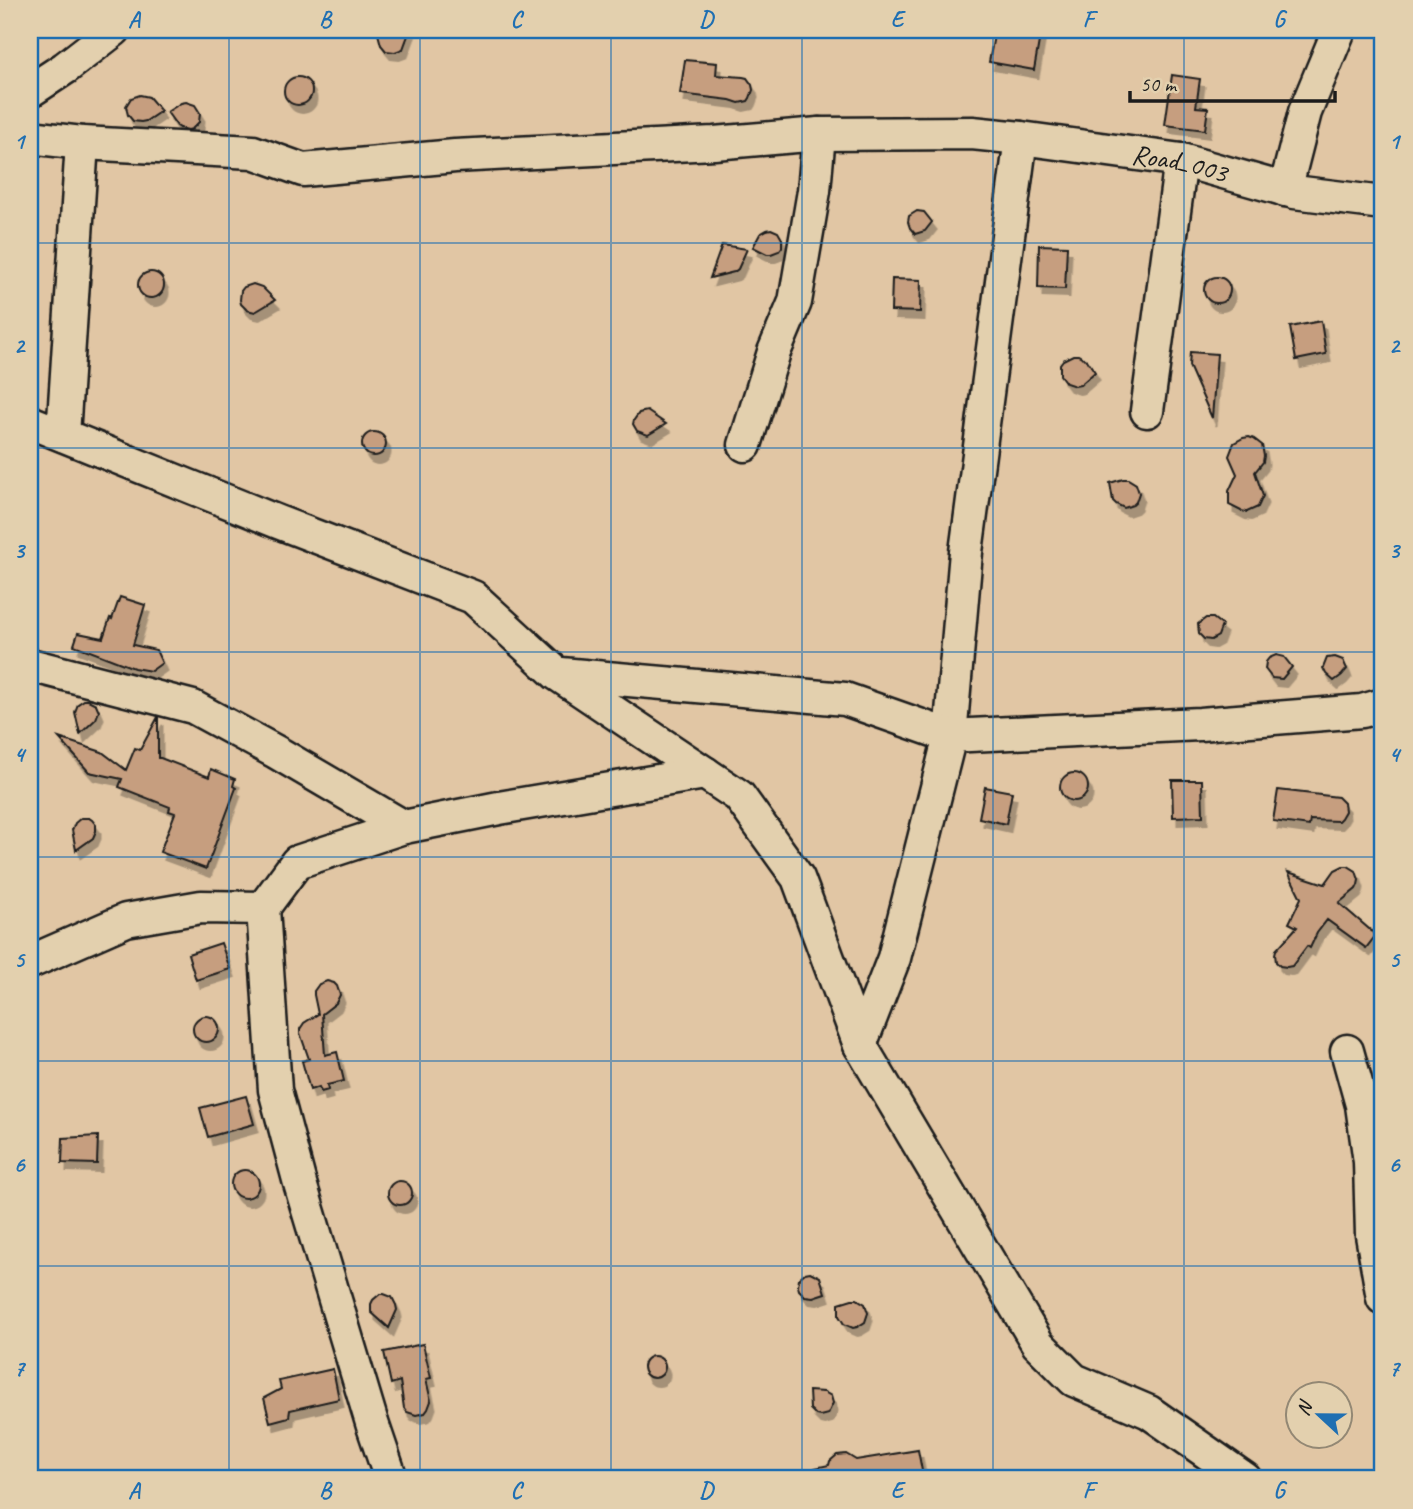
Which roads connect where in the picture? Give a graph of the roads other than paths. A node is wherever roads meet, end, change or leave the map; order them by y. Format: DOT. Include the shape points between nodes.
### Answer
graph roads {
  1 [pos="114,30"];
  2 [pos="1339,30"];
  3 [pos="30,91"];
  4 [pos="819,134"];
  5 [pos="30,137"];
  6 [pos="1021,138"];
  7 [pos="82,144"];
  8 [pos="1181,160"];
  9 [pos="1285,190"];
  10 [pos="1383,203"];
  11 [pos="1147,411"];
  12 [pos="30,422"];
  13 [pos="63,435"];
  14 [pos="745,445"];
  15 [pos="30,665"];
  16 [pos="556,674"];
  17 [pos="1381,708"];
  18 [pos="950,736"];
  19 [pos="705,773"];
  20 [pos="404,827"];
  21 [pos="263,908"];
  22 [pos="30,962"];
  23 [pos="860,1045"];
  24 [pos="1347,1051"];
  25 [pos="1383,1298"];
  26 [pos="391,1479"];
  27 [pos="1245,1479"];
  1 -- 3 [label="street"];
  2 -- 9 [label="street" via="1305,112"];
  4 -- 6 [label="street, Road_003" via="972,133"];
  4 -- 7 [label="street, Road_003" via="303,170 253,152"];
  4 -- 14 [label="street" via="795,302"];
  5 -- 7 [label="street, Road_003"];
  6 -- 8 [label="street, Road_003"];
  6 -- 18 [label="street" via="966,552"];
  7 -- 13 [label="street"];
  8 -- 9 [label="street, Road_003"];
  8 -- 11 [label="street"];
  9 -- 10 [label="street, Road_003"];
  12 -- 13 [label="street"];
  13 -- 16 [label="street" via="473,597"];
  15 -- 20 [label="street" via="193,707"];
  16 -- 18 [label="street" via="845,699"];
  16 -- 19 [label="street"];
  17 -- 18 [label="street" via="1200,724"];
  18 -- 23 [label="street" via="894,958"];
  19 -- 20 [label="street"];
  19 -- 23 [label="street" via="740,796 798,878"];
  20 -- 21 [label="street" via="297,862"];
  21 -- 22 [label="street" via="201,908 126,920"];
  21 -- 26 [label="street" via="275,1090"];
  23 -- 27 [label="street" via="1038,1344 1074,1380 1149,1412"];
  24 -- 25 [label="street" via="1367,1139 1372,1235"];
}
